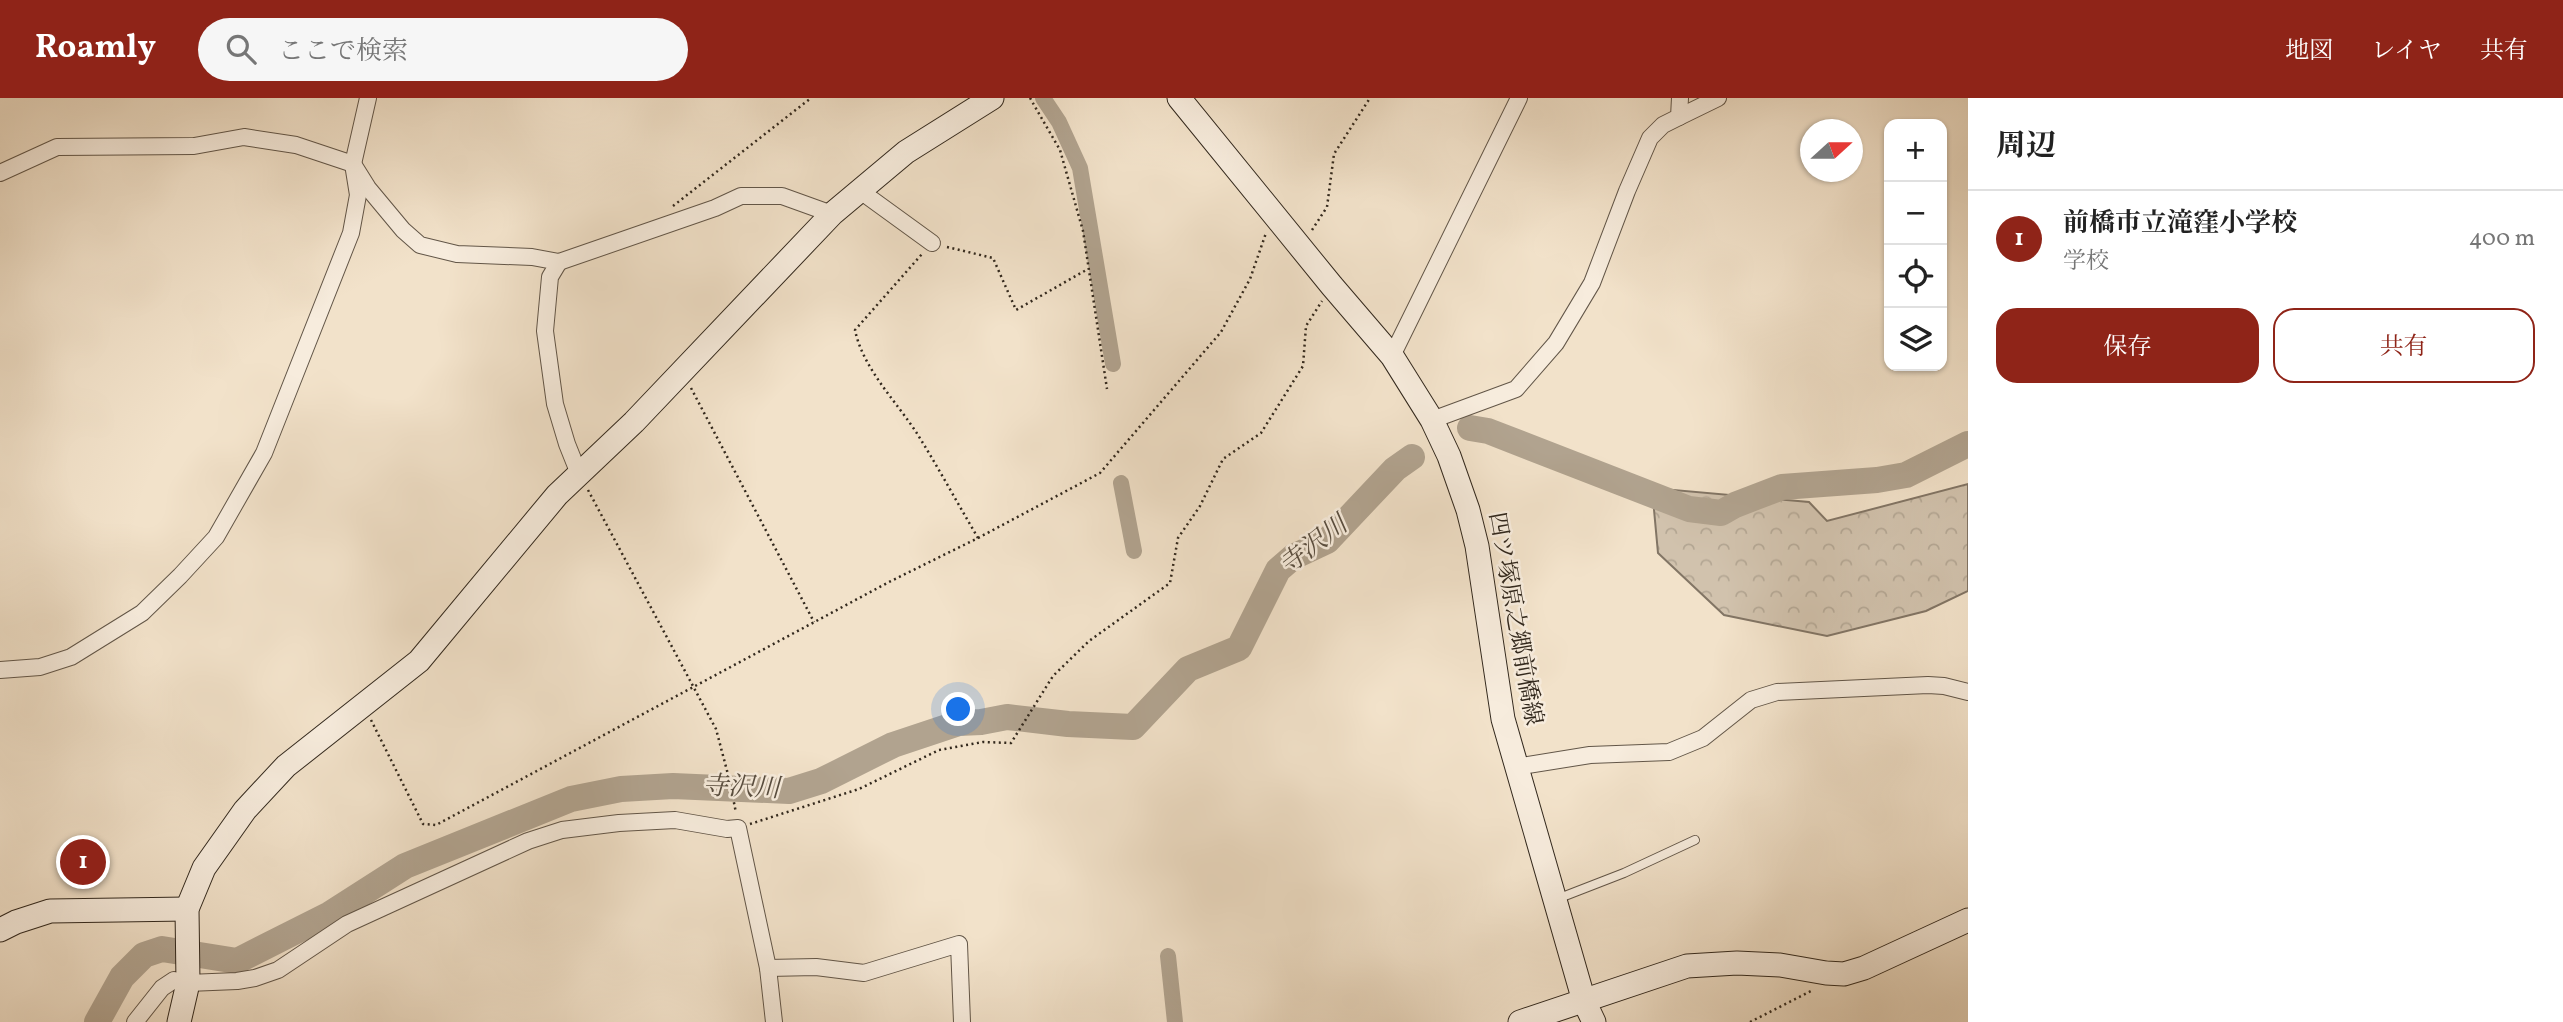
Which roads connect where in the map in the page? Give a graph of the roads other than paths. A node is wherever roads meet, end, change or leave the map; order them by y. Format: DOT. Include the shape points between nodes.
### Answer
graph roads {
  1 [pos="368,98"];
  2 [pos="992,98"];
  3 [pos="1179,98"];
  4 [pos="1520,98"];
  5 [pos="1680,98"];
  6 [pos="1718,98"];
  7 [pos="1679,117"];
  8 [pos="353,164"];
  9 [pos="0,173"];
  10 [pos="859,190"];
  11 [pos="832,214"];
  12 [pos="932,243"];
  13 [pos="559,262"];
  14 [pos="1392,356"];
  15 [pos="1432,420"];
  16 [pos="579,474"];
  17 [pos="0,670"];
  18 [pos="1968,692"];
  19 [pos="1515,767"];
  20 [pos="1695,840"];
  21 [pos="1554,900"];
  22 [pos="187,909"];
  23 [pos="1968,920"];
  24 [pos="0,930"];
  25 [pos="768,968"];
  26 [pos="188,978"];
  27 [pos="1584,1001"];
  28 [pos="135,1022"];
  29 [pos="179,1022"];
  30 [pos="775,1022"];
  31 [pos="962,1022"];
  32 [pos="1520,1022"];
  33 [pos="1594,1022"];
  1 -- 8 [label="street"];
  2 -- 10 [label="street" via="906,152"];
  3 -- 14 [label="street, 四ツ塚原之郷前橋線"];
  4 -- 14 [label="street"];
  5 -- 7 [label="street"];
  6 -- 7 [label="street"];
  7 -- 15 [label="street" via="1650,138 1592,284 1556,343 1516,389"];
  8 -- 9 [label="street" via="296,145 244,137 194,146 57,146"];
  8 -- 13 [label="street" via="394,220 420,245 457,254"];
  8 -- 17 [label="street" via="358,195 351,233 264,453 216,537 142,613 71,657 40,667"];
  10 -- 11 [label="street"];
  10 -- 12 [label="street"];
  11 -- 13 [label="street" via="782,196 741,196"];
  11 -- 16 [label="street"];
  13 -- 16 [label="street" via="550,277 545,331 555,404"];
  14 -- 15 [label="street, 四ツ塚原之郷前橋線"];
  15 -- 19 [label="street, 四ツ塚原之郷前橋線" via="1449,456 1477,545 1503,719"];
  16 -- 22 [label="street" via="419,661 286,766 245,810 204,868"];
  18 -- 19 [label="street" via="1928,685 1777,692 1751,699 1703,738 1669,752 1590,755"];
  19 -- 21 [label="street, 四ツ塚原之郷前橋線"];
  20 -- 21 [label="lane"];
  21 -- 27 [label="street, 四ツ塚原之郷前橋線"];
  22 -- 24 [label="street" via="51,911"];
  22 -- 26 [label="street"];
  23 -- 27 [label="street" via="1843,974 1780,965 1711,963 1658,974"];
  25 -- 26 [label="street" via="738,828 676,820 562,831 528,841 347,924 278,970 255,978"];
  25 -- 30 [label="street"];
  25 -- 31 [label="street" via="864,973 959,944"];
  26 -- 28 [label="street" via="174,980 162,989"];
  26 -- 29 [label="street"];
  27 -- 32 [label="street"];
  27 -- 33 [label="street, 四ツ塚原之郷前橋線"];
}
